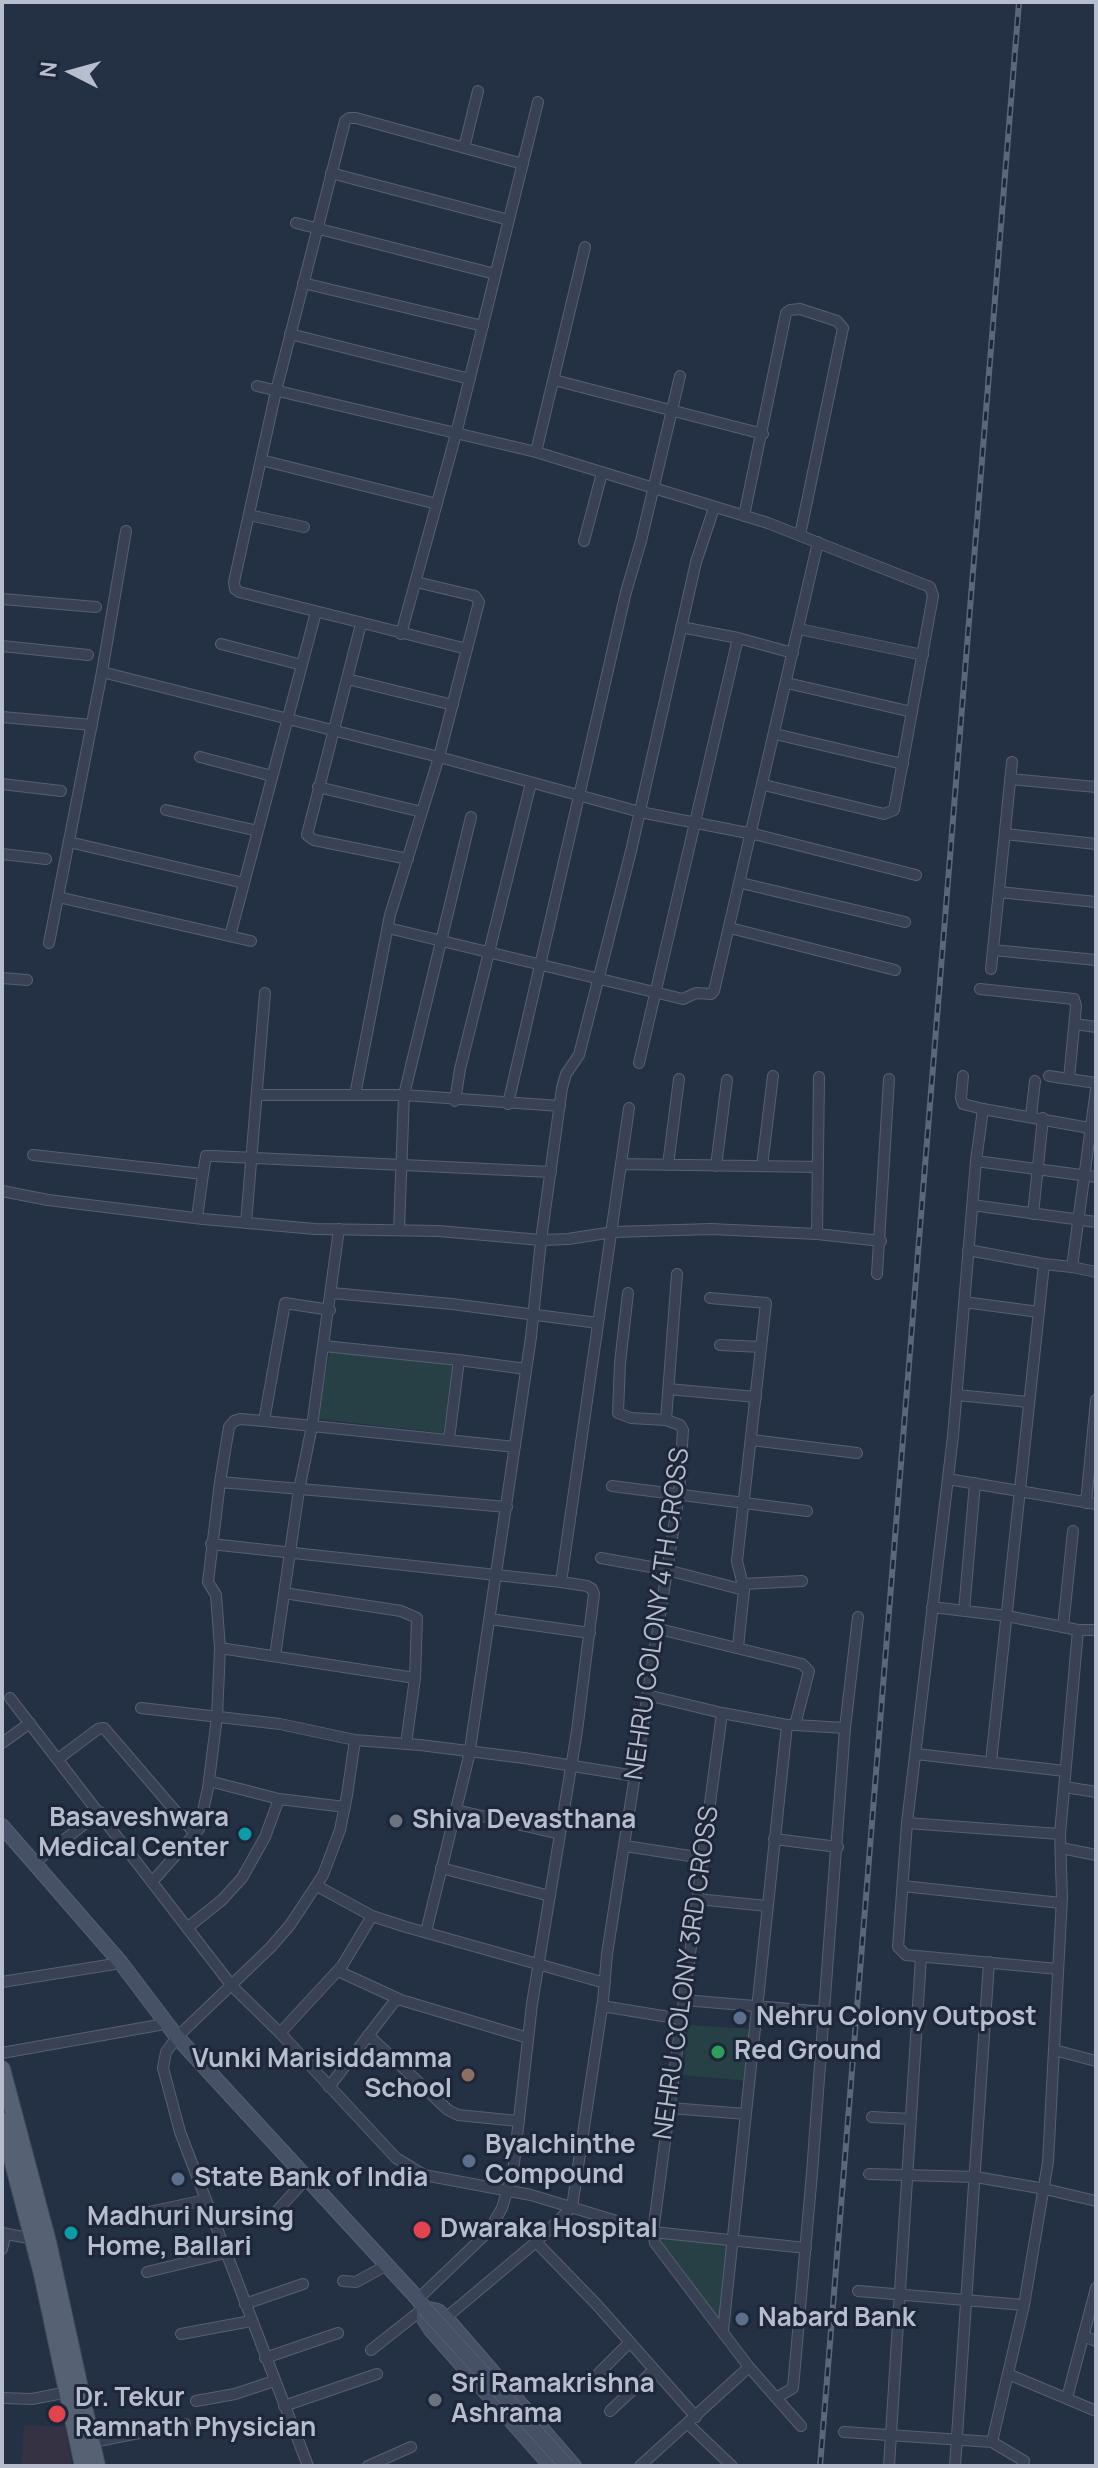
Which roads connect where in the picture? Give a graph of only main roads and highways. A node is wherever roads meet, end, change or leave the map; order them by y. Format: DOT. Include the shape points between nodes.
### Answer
graph roads {
  1 [pos="2,1826"];
  2 [pos="2,2069"];
  3 [pos="7,2130"];
  4 [pos="421,2304"];
  5 [pos="83,2466"];
  6 [pos="97,2466"];
  7 [pos="551,2466"];
  8 [pos="567,2466"];
  9 [pos="574,2466"];
  1 -- 4 [label="main road" via="121,1963 177,2037"];
  2 -- 3 [label="main road"];
  3 -- 5 [label="main road"];
  3 -- 6 [label="main road" via="48,2242"];
  4 -- 7 [label="main road" via="431,2330"];
  4 -- 8 [label="main road, bridge"];
  4 -- 9 [label="main road" via="446,2318"];
}
